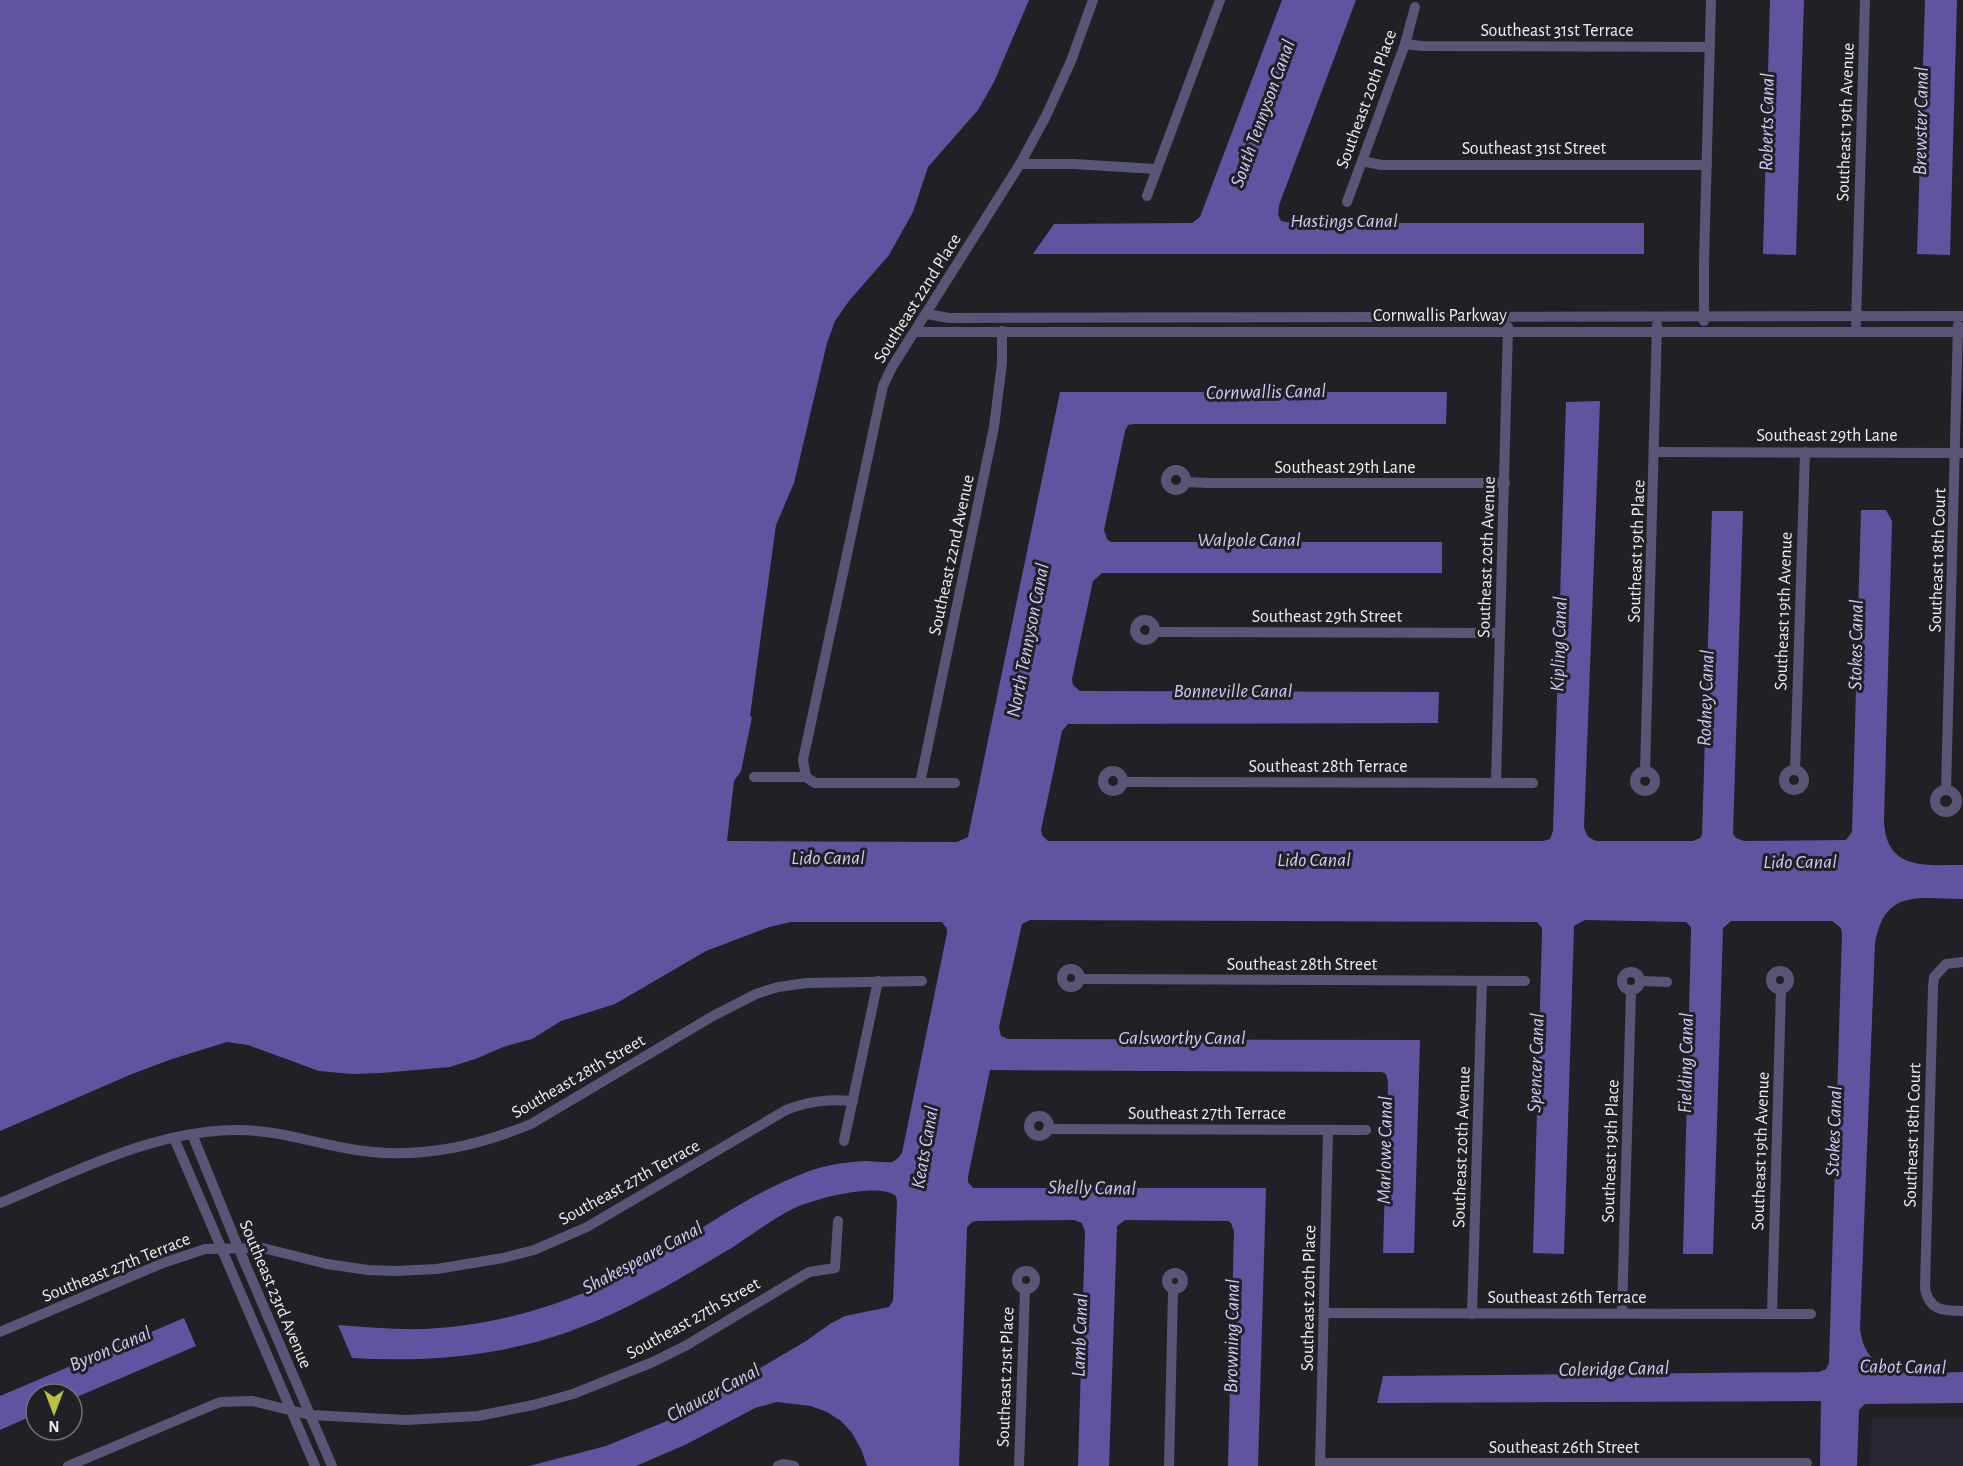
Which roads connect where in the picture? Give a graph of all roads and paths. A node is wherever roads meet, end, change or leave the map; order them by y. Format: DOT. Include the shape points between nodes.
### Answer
graph roads {
  1 [pos="1093,0"];
  2 [pos="1220,0"];
  3 [pos="1711,0"];
  4 [pos="1865,0"];
  5 [pos="1415,7"];
  6 [pos="1405,44"];
  7 [pos="1710,47"];
  8 [pos="1362,161"];
  9 [pos="1020,164"];
  10 [pos="1707,165"];
  11 [pos="1156,169"];
  12 [pos="1147,196"];
  13 [pos="1347,202"];
  14 [pos="927,314"];
  15 [pos="1657,316"];
  16 [pos="1704,316"];
  17 [pos="1961,316"];
  18 [pos="1275,317"];
  19 [pos="1508,317"];
  20 [pos="1857,317"];
  21 [pos="1002,331"];
  22 [pos="1704,331"];
  23 [pos="1856,331"];
  24 [pos="916,332"];
  25 [pos="1275,332"];
  26 [pos="1508,332"];
  27 [pos="1657,332"];
  28 [pos="1961,332"];
  29 [pos="1655,452"];
  30 [pos="1805,452"];
  31 [pos="1959,453"];
  32 [pos="1186,482"];
  33 [pos="1505,483"];
  34 [pos="1154,632"];
  35 [pos="1500,633"];
  36 [pos="1795,770"];
  37 [pos="1646,772"];
  38 [pos="754,777"];
  39 [pos="806,777"];
  40 [pos="1123,782"];
  41 [pos="920,783"];
  42 [pos="955,783"];
  43 [pos="1496,783"];
  44 [pos="1533,783"];
  45 [pos="1946,790"];
  46 [pos="1963,962"];
  47 [pos="1080,979"];
  48 [pos="878,981"];
  49 [pos="922,981"];
  50 [pos="1482,981"];
  51 [pos="1525,981"];
  52 [pos="1641,981"];
  53 [pos="1667,982"];
  54 [pos="1781,989"];
  55 [pos="1631,991"];
  56 [pos="853,1101"];
  57 [pos="1048,1129"];
  58 [pos="1328,1130"];
  59 [pos="1366,1130"];
  60 [pos="192,1134"];
  61 [pos="174,1137"];
  62 [pos="844,1141"];
  63 [pos="0,1203"];
  64 [pos="838,1221"];
  65 [pos="238,1247"];
  66 [pos="221,1248"];
  67 [pos="1024,1290"];
  68 [pos="1173,1290"];
  69 [pos="1963,1311"];
  70 [pos="1324,1313"];
  71 [pos="1622,1313"];
  72 [pos="1772,1313"];
  73 [pos="1472,1314"];
  74 [pos="1811,1314"];
  75 [pos="0,1332"];
  76 [pos="291,1411"];
  77 [pos="310,1415"];
  78 [pos="1807,1463"];
  79 [pos="1320,1464"];
  80 [pos="1767,1464"];
  81 [pos="1469,1465"];
  82 [pos="1618,1465"];
  83 [pos="68,1466"];
  84 [pos="315,1466"];
  85 [pos="332,1466"];
  86 [pos="778,1466"];
  87 [pos="795,1466"];
  88 [pos="1019,1466"];
  89 [pos="1169,1466"];
  1 -- 9 [label="street, Southeast 22nd Place" via="1058,93"];
  2 -- 11 [label="street"];
  3 -- 7 [label="street"];
  4 -- 20 [label="street, Southeast 19th Avenue"];
  5 -- 6 [label="street, Southeast 20th Place"];
  6 -- 7 [label="street, Southeast 31st Terrace"];
  6 -- 8 [label="street, Southeast 20th Place"];
  7 -- 10 [label="street"];
  8 -- 10 [label="street, Southeast 31st Street" via="1381,165"];
  8 -- 13 [label="street, Southeast 20th Place"];
  9 -- 11 [label="street"];
  9 -- 14 [label="street, Southeast 22nd Place"];
  10 -- 16 [label="street"];
  11 -- 12 [label="street"];
  14 -- 18 [label="street, Cornwallis Parkway" via="949,318"];
  14 -- 24 [label="street, Southeast 22nd Place"];
  15 -- 16 [label="street, Cornwallis Parkway"];
  15 -- 19 [label="street, Cornwallis Parkway"];
  15 -- 27 [label="street, Southeast 19th Place"];
  16 -- 20 [label="street, Cornwallis Parkway"];
  16 -- 22 [label="street"];
  17 -- 20 [label="street, Cornwallis Parkway"];
  17 -- 28 [label="street, Southeast 18th Court"];
  18 -- 19 [label="street, Cornwallis Parkway"];
  18 -- 25 [label="street"];
  19 -- 26 [label="street, Southeast 20th Avenue"];
  20 -- 23 [label="street, Southeast 19th Avenue"];
  21 -- 24 [label="street, Cornwallis Parkway"];
  21 -- 25 [label="street, Cornwallis Parkway"];
  21 -- 41 [label="street, Southeast 22nd Avenue" via="994,426"];
  22 -- 23 [label="street, Cornwallis Parkway"];
  22 -- 27 [label="street, Cornwallis Parkway"];
  23 -- 28 [label="street, Cornwallis Parkway"];
  24 -- 39 [label="street, Southeast 22nd Place" via="887,377 878,405 803,760"];
  25 -- 26 [label="street, Cornwallis Parkway"];
  26 -- 27 [label="street, Cornwallis Parkway"];
  26 -- 33 [label="street, Southeast 20th Avenue"];
  27 -- 29 [label="street, Southeast 19th Place"];
  28 -- 31 [label="street, Southeast 18th Court"];
  29 -- 30 [label="street, Southeast 29th Lane"];
  29 -- 37 [label="street, Southeast 19th Place"];
  30 -- 31 [label="street, Southeast 29th Lane"];
  30 -- 36 [label="street, Southeast 19th Avenue"];
  31 -- 45 [label="street, Southeast 18th Court"];
  32 -- 33 [label="street, Southeast 29th Lane"];
  33 -- 35 [label="street, Southeast 20th Avenue"];
  34 -- 35 [label="street, Southeast 29th Street"];
  35 -- 43 [label="street, Southeast 20th Avenue"];
  38 -- 39 [label="street"];
  39 -- 41 [label="street" via="815,783"];
  40 -- 43 [label="street, Southeast 28th Terrace"];
  41 -- 42 [label="street"];
  43 -- 44 [label="street, Southeast 28th Terrace"];
  46 -- 69 [label="street, Southeast 18th Court" via="1946,964 1934,977 1925,1288 1928,1301 1935,1307"];
  47 -- 50 [label="street, Southeast 28th Street"];
  48 -- 49 [label="street, Southeast 28th Street"];
  48 -- 56 [label="street"];
  48 -- 60 [label="street, Southeast 28th Street" via="807,983 756,994 531,1124 463,1147 392,1153 346,1149 295,1136 244,1130"];
  50 -- 51 [label="street, Southeast 28th Street"];
  50 -- 73 [label="street, Southeast 20th Avenue"];
  52 -- 53 [label="street"];
  52 -- 55 [label="street"];
  52 -- 55 [label="street, Southeast 19th Place" via="1634,972 1625,974 1623,986"];
  54 -- 72 [label="street, Southeast 19th Avenue"];
  55 -- 71 [label="street, Southeast 19th Place"];
  56 -- 62 [label="street"];
  56 -- 65 [label="street, Southeast 27th Terrace" via="827,1099 786,1110 595,1224 503,1258 437,1269 368,1270 319,1263 263,1248"];
  57 -- 58 [label="street, Southeast 27th Terrace"];
  58 -- 59 [label="street, Southeast 27th Terrace"];
  58 -- 70 [label="street, Southeast 20th Place"];
  60 -- 61 [label="street, Southeast 28th Street"];
  60 -- 65 [label="street, Southeast 23rd Avenue"];
  61 -- 63 [label="street, Southeast 28th Street" via="137,1146"];
  61 -- 66 [label="street, Southeast 23rd Avenue"];
  64 -- 77 [label="street, Southeast 27th Street" via="835,1268 809,1272 675,1351 573,1394 458,1418 406,1420"];
  65 -- 66 [label="street, Southeast 27th Terrace"];
  65 -- 77 [label="street, Southeast 23rd Avenue"];
  66 -- 75 [label="street, Southeast 27th Terrace" via="205,1248 163,1263"];
  66 -- 76 [label="street, Southeast 23rd Avenue"];
  67 -- 88 [label="street, Southeast 21st Place"];
  68 -- 89 [label="street"];
  70 -- 73 [label="street, Southeast 26th Terrace"];
  70 -- 79 [label="street, Southeast 20th Place"];
  71 -- 72 [label="street, Southeast 26th Terrace"];
  71 -- 73 [label="street, Southeast 26th Terrace"];
  72 -- 74 [label="street, Southeast 26th Terrace"];
  76 -- 77 [label="street, Southeast 27th Street"];
  76 -- 83 [label="street, Southeast 27th Street" via="253,1401 220,1402"];
  76 -- 84 [label="street, Southeast 23rd Avenue"];
  77 -- 85 [label="street, Southeast 23rd Avenue"];
  78 -- 80 [label="street, Southeast 26th Street"];
  79 -- 81 [label="street, Southeast 26th Street"];
  80 -- 82 [label="street, Southeast 26th Street"];
  81 -- 82 [label="street, Southeast 26th Street"];
  86 -- 87 [label="street"];
}
